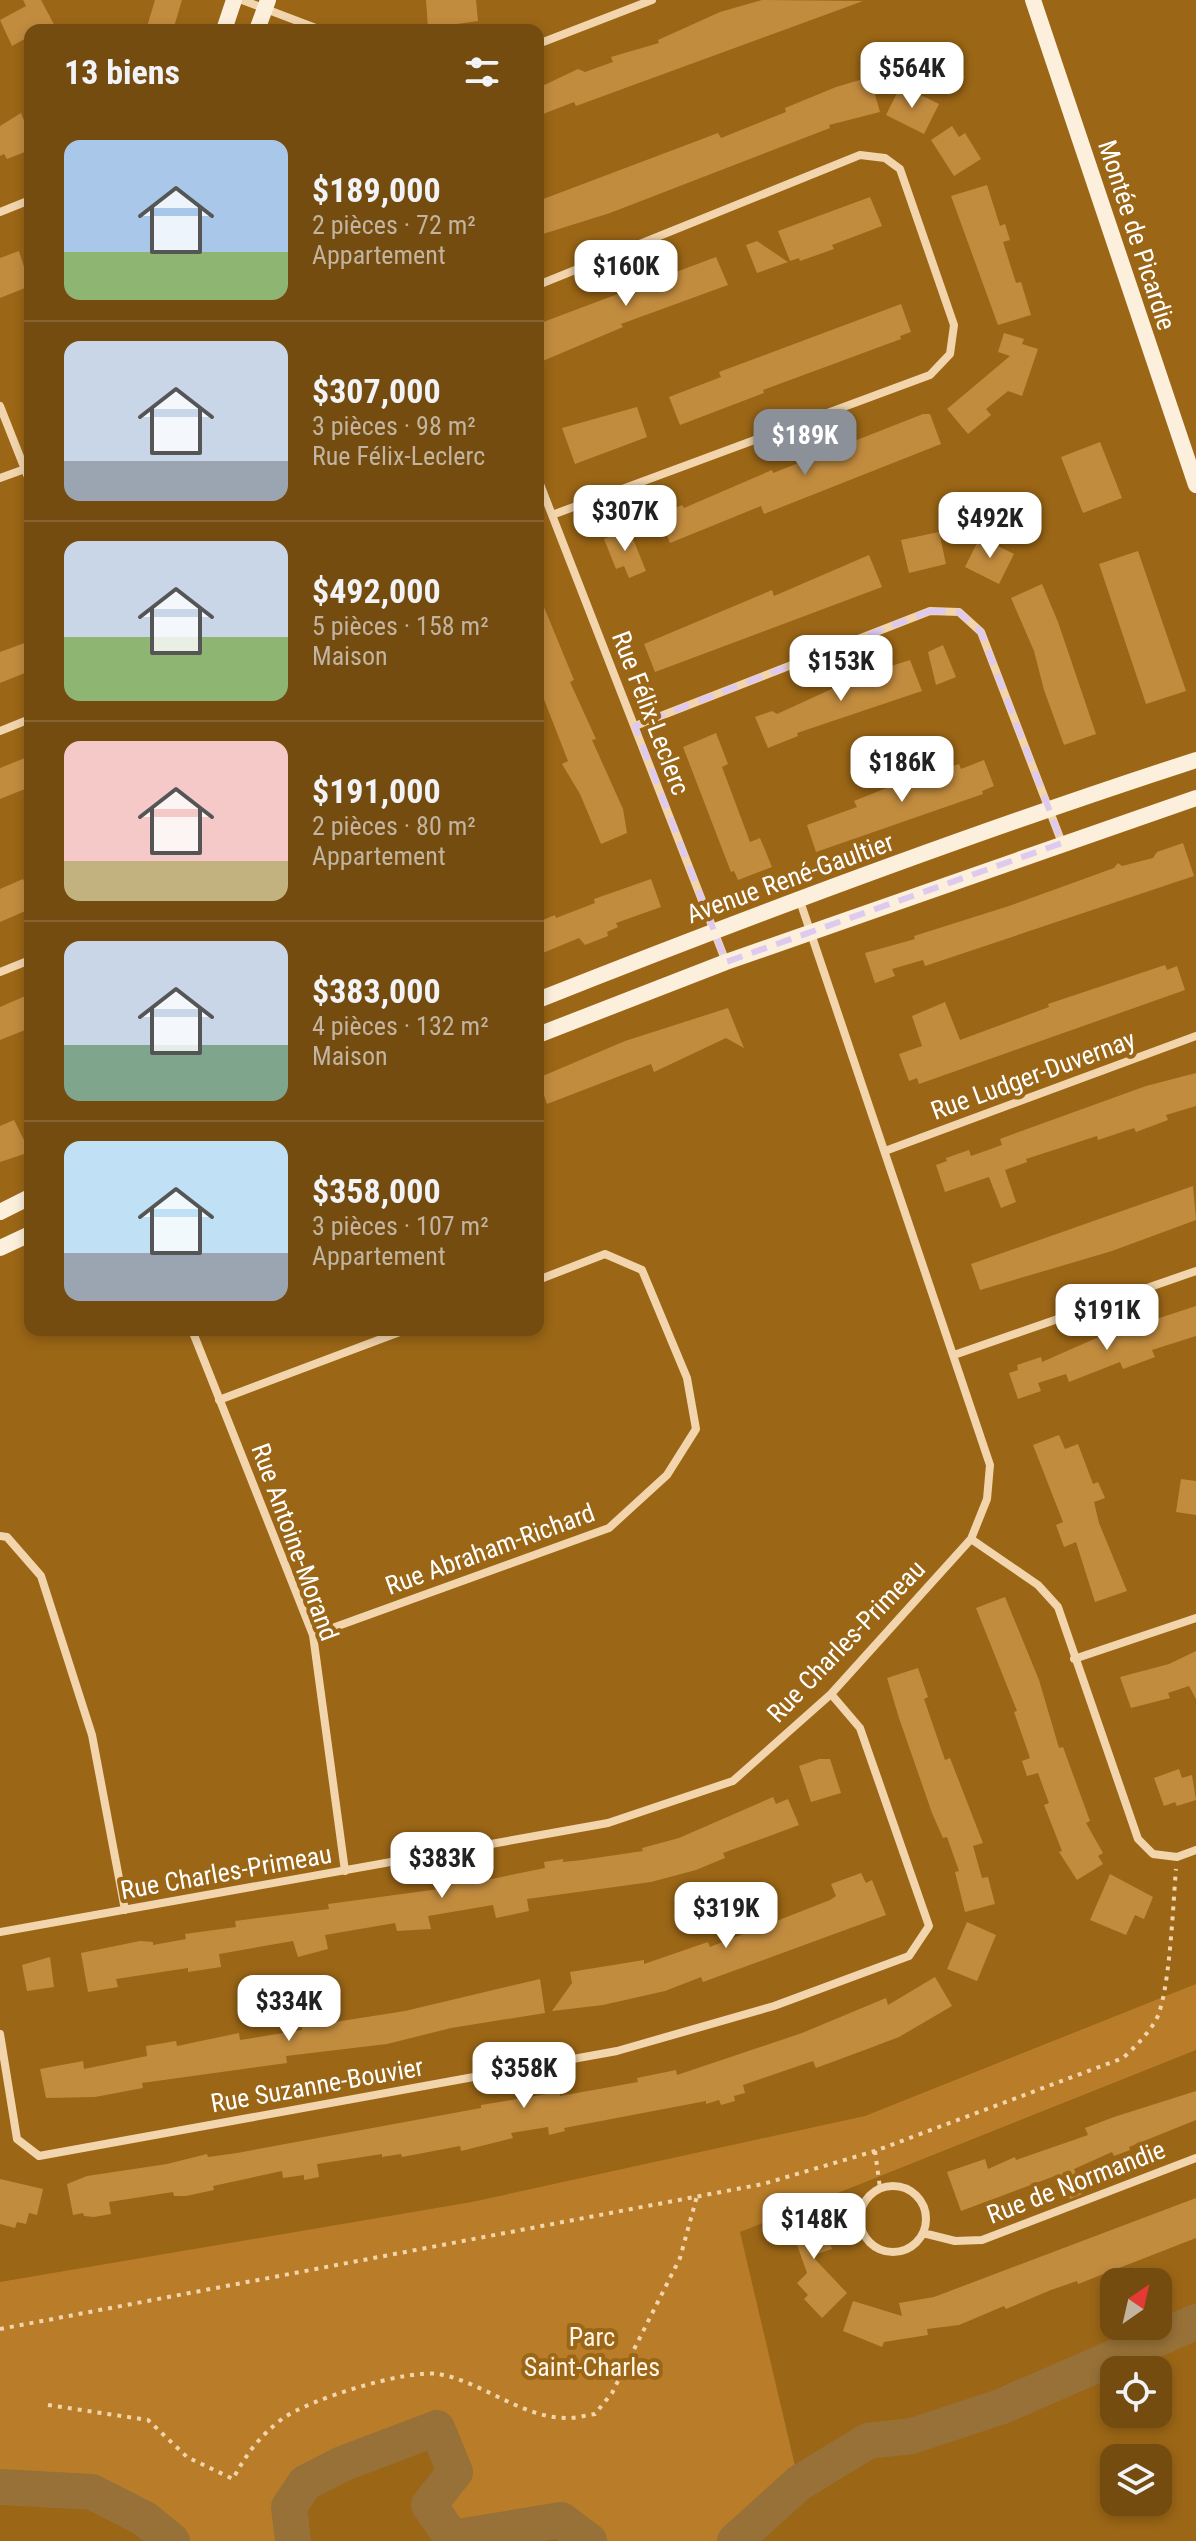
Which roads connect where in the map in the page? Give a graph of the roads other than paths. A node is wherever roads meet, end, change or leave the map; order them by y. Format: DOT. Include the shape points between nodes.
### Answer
graph roads {
  1 [pos="234,0"];
  2 [pos="242,0"];
  3 [pos="652,0"];
  4 [pos="1033,0"];
  5 [pos="267,4"];
  6 [pos="226,24"];
  7 [pos="259,24"];
  8 [pos="309,24"];
  9 [pos="544,42"];
  10 [pos="24,202"];
  11 [pos="0,212"];
  12 [pos="544,283"];
  13 [pos="0,406"];
  14 [pos="24,466"];
  15 [pos="24,469"];
  16 [pos="0,478"];
  17 [pos="1196,485"];
  18 [pos="544,494"];
  19 [pos="552,515"];
  20 [pos="24,721"];
  21 [pos="635,726"];
  22 [pos="0,731"];
  23 [pos="1196,760"];
  24 [pos="1196,798"];
  25 [pos="1049,808"];
  26 [pos="1062,843"];
  27 [pos="800,901"];
  28 [pos="714,930"];
  29 [pos="811,933"];
  30 [pos="24,962"];
  31 [pos="726,962"];
  32 [pos="0,972"];
  33 [pos="544,998"];
  34 [pos="544,1033"];
  35 [pos="1196,1036"];
  36 [pos="885,1151"];
  37 [pos="24,1200"];
  38 [pos="0,1212"];
  39 [pos="24,1237"];
  40 [pos="0,1248"];
  41 [pos="1196,1271"];
  42 [pos="544,1278"];
  43 [pos="194,1336"];
  44 [pos="389,1336"];
  45 [pos="954,1355"];
  46 [pos="219,1400"];
  47 [pos="0,1536"];
  48 [pos="971,1539"];
  49 [pos="1196,1618"];
  50 [pos="313,1635"];
  51 [pos="1074,1659"];
  52 [pos="831,1694"];
  53 [pos="1196,1850"];
  54 [pos="345,1871"];
  55 [pos="125,1910"];
  56 [pos="0,1932"];
  57 [pos="0,2034"];
  58 [pos="1196,2158"];
  59 [pos="923,2233"];
  1 -- 6 [label="street"];
  2 -- 5 [label="street"];
  3 -- 9 [label="street"];
  4 -- 17 [label="street, Montée de Picardie"];
  5 -- 7 [label="street"];
  5 -- 8 [label="street"];
  10 -- 11 [label="street"];
  12 -- 19 [label="street" via="860,155 885,158 900,169 954,325 950,354 930,375"];
  13 -- 14 [label="street"];
  15 -- 16 [label="street"];
  18 -- 19 [label="street, Rue Félix-Leclerc"];
  19 -- 21 [label="street, Rue Félix-Leclerc"];
  20 -- 22 [label="street"];
  21 -- 25 [label="street" via="930,611 959,612 981,632"];
  21 -- 28 [label="street, Rue Félix-Leclerc"];
  23 -- 25 [label="street, Avenue René-Gaultier"];
  24 -- 26 [label="street"];
  25 -- 26 [label="street"];
  25 -- 27 [label="street, Avenue René-Gaultier"];
  26 -- 29 [label="street"];
  27 -- 28 [label="street, Avenue René-Gaultier"];
  27 -- 29 [label="street, Rue Charles-Primeau"];
  28 -- 31 [label="street, Rue Félix-Leclerc"];
  28 -- 33 [label="street, Avenue René-Gaultier"];
  29 -- 31 [label="street"];
  29 -- 36 [label="street, Rue Charles-Primeau"];
  30 -- 32 [label="street"];
  31 -- 34 [label="street"];
  35 -- 36 [label="street, Rue Ludger-Duvernay"];
  36 -- 45 [label="street, Rue Charles-Primeau"];
  37 -- 38 [label="street"];
  39 -- 40 [label="street"];
  41 -- 45 [label="street"];
  42 -- 50 [label="street, Rue Abraham-Richard" via="605,1254 642,1270 687,1378 696,1429 667,1475 609,1528"];
  43 -- 46 [label="street, Rue Antoine-Morand"];
  44 -- 46 [label="street"];
  45 -- 48 [label="street, Rue Charles-Primeau" via="990,1465 987,1499"];
  46 -- 50 [label="street, Rue Antoine-Morand"];
  47 -- 55 [label="street" via="7,1537 41,1576 92,1735"];
  48 -- 51 [label="street" via="1038,1585 1058,1607"];
  48 -- 52 [label="street, Rue Charles-Primeau"];
  49 -- 51 [label="street"];
  50 -- 54 [label="street, Rue Antoine-Morand"];
  51 -- 53 [label="street" via="1138,1839 1153,1854 1177,1857"];
  52 -- 54 [label="street, Rue Charles-Primeau" via="733,1781 608,1823"];
  52 -- 57 [label="street, Rue Suzanne-Bouvier" via="860,1728 929,1926 909,1956 774,2006 617,2051 39,2156 17,2139"];
  54 -- 55 [label="street, Rue Charles-Primeau"];
  55 -- 56 [label="street, Rue Charles-Primeau"];
  58 -- 59 [label="street, Rue de Normandie" via="982,2240 955,2241"];
  59 -- 59 [label="street" via="909,2248 888,2252 862,2233 864,2202 880,2188 903,2187 921,2200"];
}
